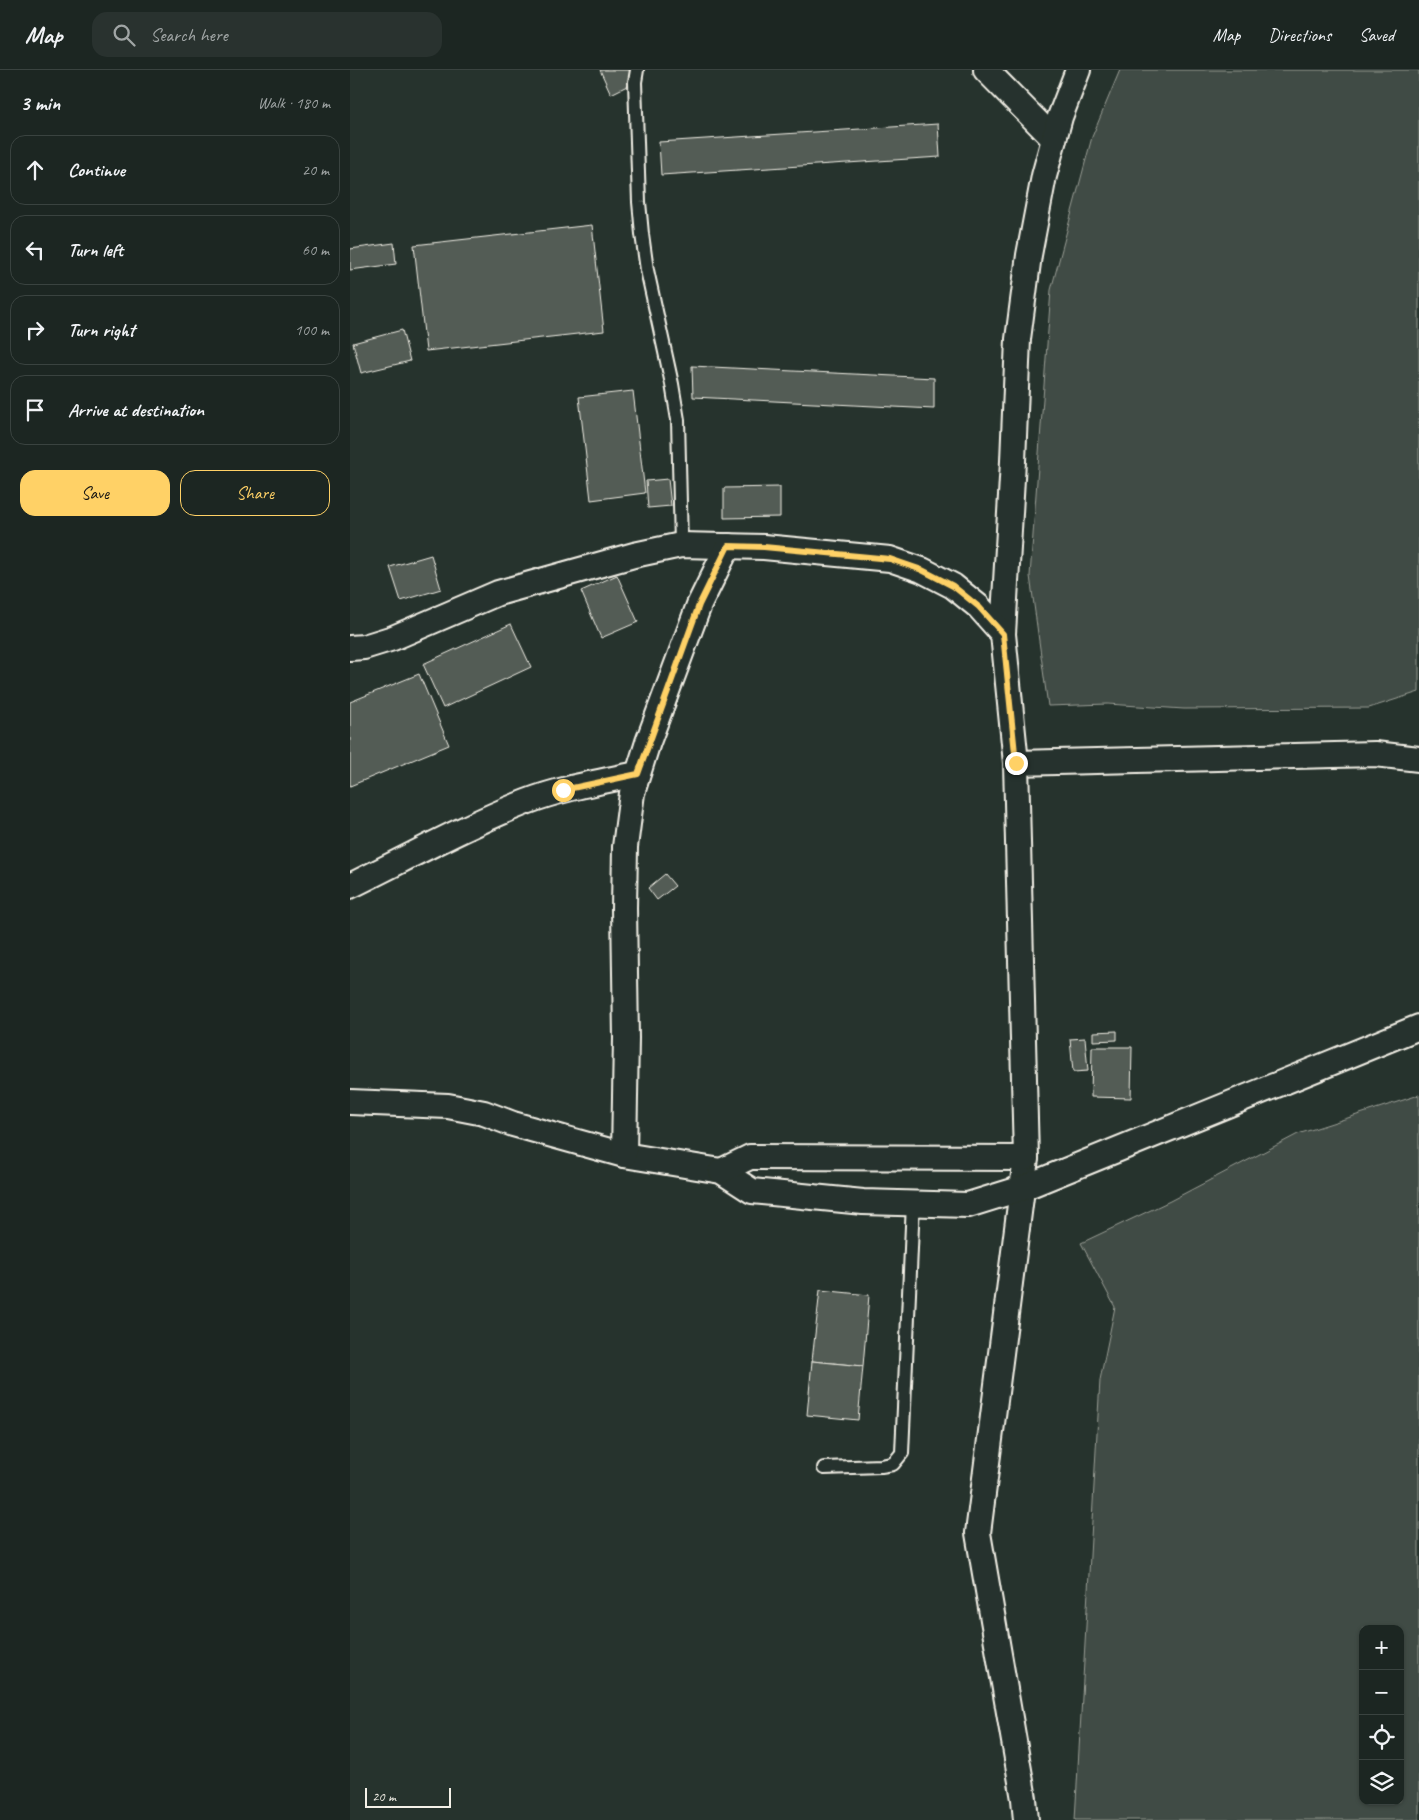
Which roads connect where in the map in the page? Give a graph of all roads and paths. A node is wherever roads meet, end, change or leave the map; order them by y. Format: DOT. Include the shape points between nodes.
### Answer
graph roads {
  1 [pos="638,70"];
  2 [pos="986,70"];
  3 [pos="1078,70"];
  4 [pos="1054,139"];
  5 [pos="681,545"];
  6 [pos="728,546"];
  7 [pos="1003,634"];
  8 [pos="350,648"];
  9 [pos="1419,759"];
  10 [pos="1016,763"];
  11 [pos="638,774"];
  12 [pos="350,886"];
  13 [pos="1419,1028"];
  14 [pos="350,1102"];
  15 [pos="624,1155"];
  16 [pos="1026,1158"];
  17 [pos="720,1171"];
  18 [pos="1023,1188"];
  19 [pos="913,1203"];
  20 [pos="824,1468"];
  21 [pos="1026,1820"];
  1 -- 5 [label="lane" via="635,82 639,202 647,270 678,420"];
  2 -- 4 [label="street"];
  3 -- 4 [label="street"];
  4 -- 7 [label="street" via="1044,176 1018,339"];
  5 -- 6 [label="street"];
  5 -- 8 [label="street" via="498,593 394,638"];
  6 -- 7 [label="street" via="890,559 953,586 979,607"];
  6 -- 11 [label="street" via="699,605"];
  7 -- 10 [label="street"];
  9 -- 10 [label="street" via="1375,754"];
  10 -- 16 [label="street"];
  11 -- 12 [label="street" via="563,790 527,802"];
  11 -- 15 [label="street" via="632,793 625,848"];
  13 -- 18 [label="street"];
  14 -- 15 [label="street" via="448,1106 484,1113"];
  15 -- 17 [label="street"];
  16 -- 17 [label="street" via="750,1157"];
  16 -- 18 [label="street"];
  17 -- 19 [label="street" via="752,1191 863,1202"];
  18 -- 19 [label="street" via="968,1205"];
  18 -- 21 [label="street" via="978,1533"];
  19 -- 20 [label="lane" via="902,1453 893,1464"];
}
